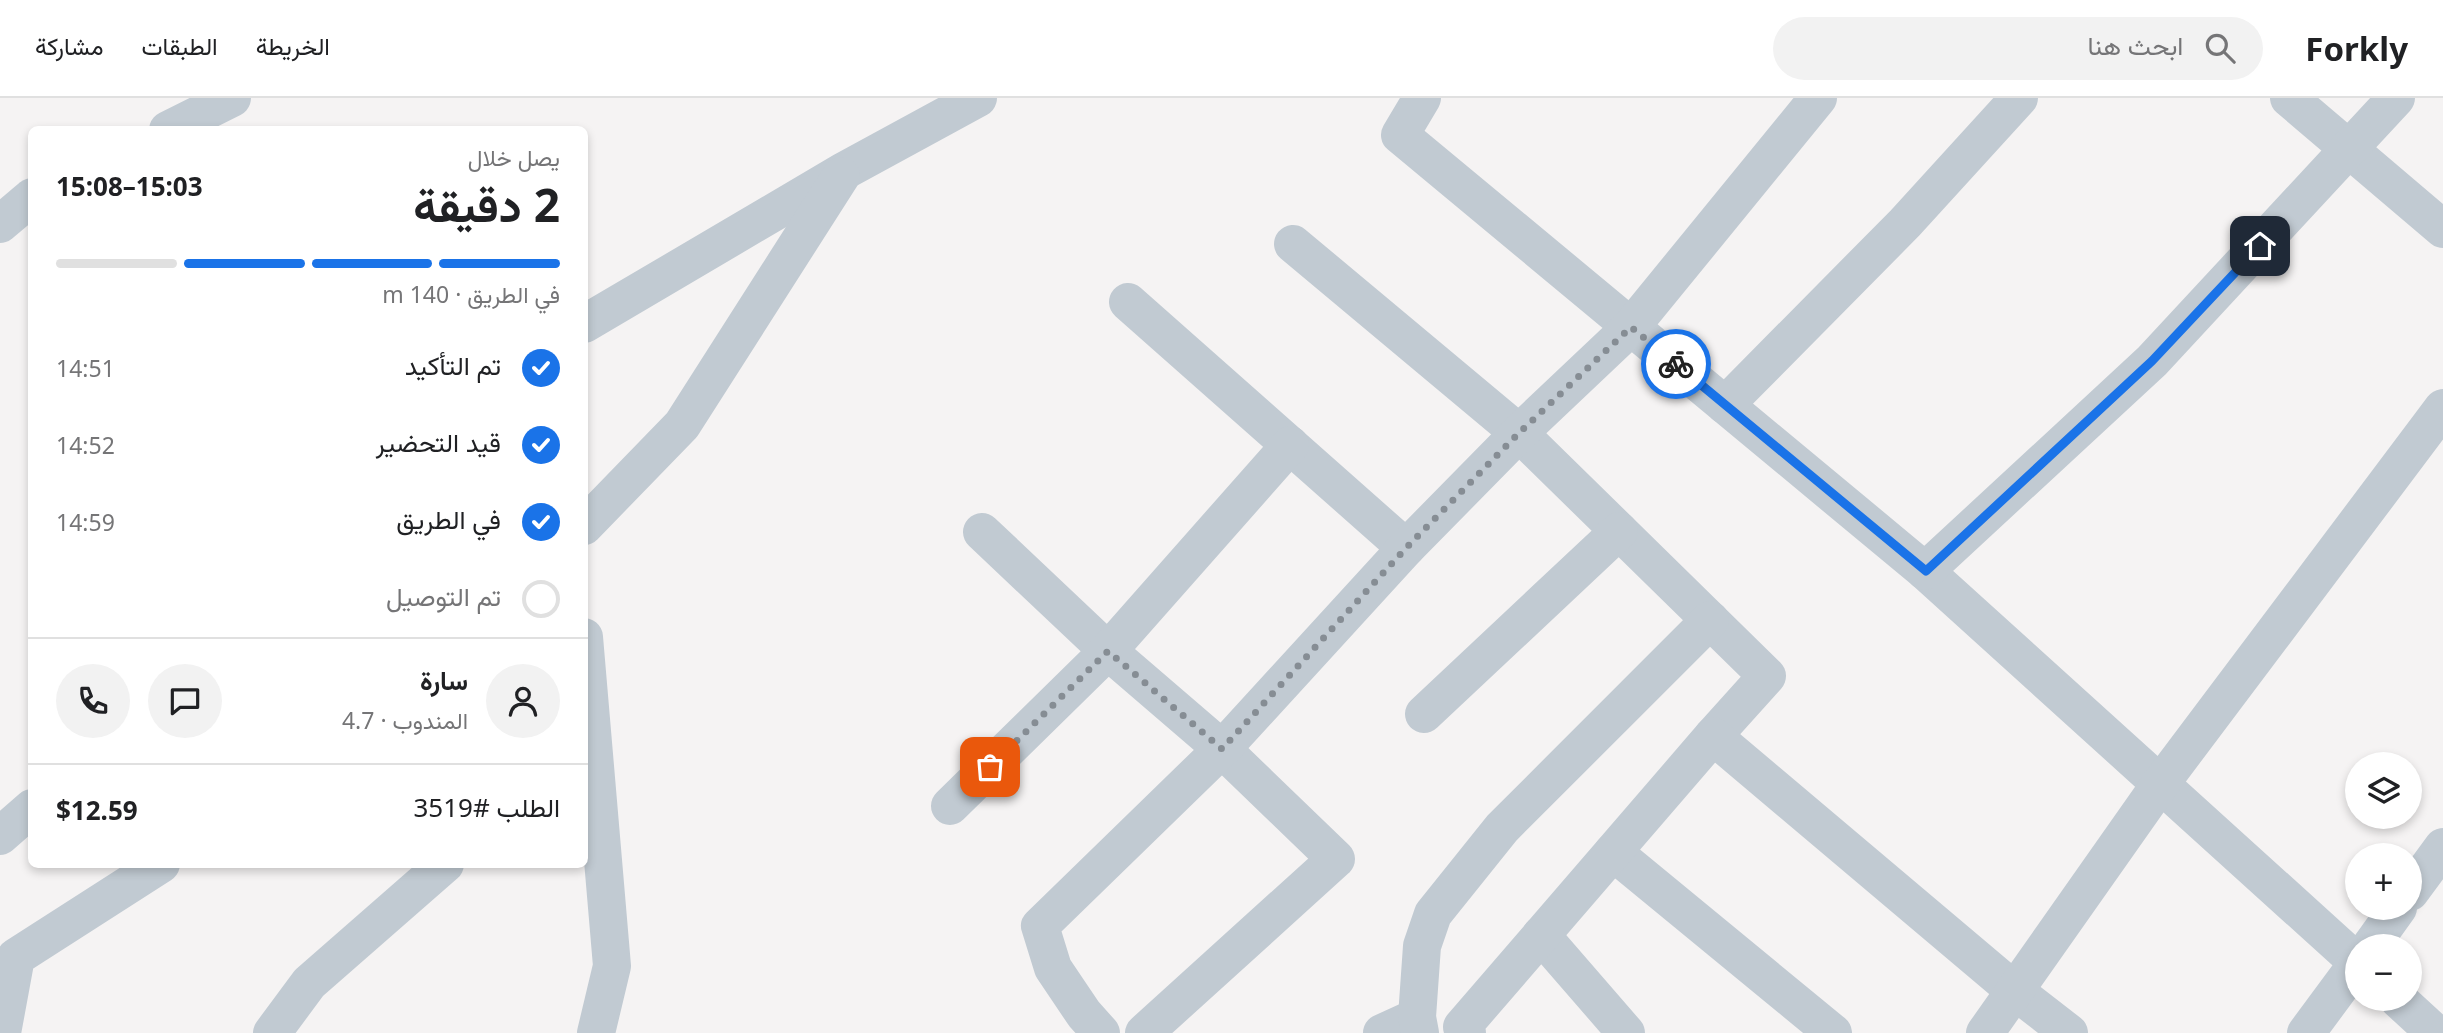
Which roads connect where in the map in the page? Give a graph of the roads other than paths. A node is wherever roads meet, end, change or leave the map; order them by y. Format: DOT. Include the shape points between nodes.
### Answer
graph roads {
  1 [pos="232,98"];
  2 [pos="978,98"];
  3 [pos="1422,98"];
  4 [pos="1818,98"];
  5 [pos="2019,98"];
  6 [pos="2289,98"];
  7 [pos="2396,98"];
  8 [pos="176,126"];
  9 [pos="2350,150"];
  10 [pos="844,171"];
  11 [pos="28,200"];
  12 [pos="0,224"];
  13 [pos="2443,229"];
  14 [pos="1293,244"];
  15 [pos="1128,302"];
  16 [pos="588,322"];
  17 [pos="1631,327"];
  18 [pos="1725,405"];
  19 [pos="2443,408"];
  20 [pos="1519,433"];
  21 [pos="1290,445"];
  22 [pos="588,522"];
  23 [pos="1619,531"];
  24 [pos="982,532"];
  25 [pos="1406,548"];
  26 [pos="1926,571"];
  27 [pos="1710,620"];
  28 [pos="1108,651"];
  29 [pos="588,684"];
  30 [pos="1424,715"];
  31 [pos="1713,736"];
  32 [pos="1222,749"];
  33 [pos="2161,783"];
  34 [pos="950,806"];
  35 [pos="28,812"];
  36 [pos="0,836"];
  37 [pos="2443,847"];
  38 [pos="1613,852"];
  39 [pos="155,868"];
  40 [pos="440,868"];
  41 [pos="2422,876"];
  42 [pos="1541,935"];
  43 [pos="2345,952"];
  44 [pos="2345,979"];
  45 [pos="2015,991"];
  46 [pos="2411,1011"];
  47 [pos="1419,1025"];
  48 [pos="2,1033"];
  49 [pos="272,1033"];
  50 [pos="596,1033"];
  51 [pos="1101,1033"];
  52 [pos="1144,1033"];
  53 [pos="1382,1033"];
  54 [pos="1467,1033"];
  55 [pos="1626,1033"];
  56 [pos="1833,1033"];
  57 [pos="1985,1033"];
  58 [pos="2069,1033"];
  59 [pos="2306,1033"];
  60 [pos="2435,1033"];
  1 -- 8 [label="street"];
  2 -- 10 [label="street"];
  3 -- 17 [label="street" via="1399,135"];
  4 -- 17 [label="street"];
  5 -- 18 [label="street" via="1905,223"];
  6 -- 9 [label="street"];
  7 -- 9 [label="street"];
  9 -- 13 [label="street"];
  9 -- 26 [label="street" via="2152,361"];
  10 -- 16 [label="street"];
  10 -- 22 [label="street" via="682,425"];
  11 -- 12 [label="street"];
  14 -- 20 [label="street"];
  15 -- 21 [label="street"];
  17 -- 18 [label="street"];
  17 -- 20 [label="street"];
  18 -- 26 [label="street"];
  19 -- 33 [label="street"];
  20 -- 23 [label="street"];
  20 -- 25 [label="street"];
  21 -- 25 [label="street"];
  21 -- 28 [label="street"];
  23 -- 27 [label="street"];
  23 -- 30 [label="street"];
  24 -- 28 [label="street"];
  25 -- 32 [label="street"];
  26 -- 33 [label="street"];
  27 -- 31 [label="street" via="1767,676"];
  27 -- 47 [label="street" via="1502,828 1433,914 1422,946"];
  28 -- 32 [label="street"];
  28 -- 34 [label="street"];
  29 -- 50 [label="street" via="612,966"];
  31 -- 38 [label="street"];
  31 -- 45 [label="street"];
  32 -- 51 [label="street" via="1040,926 1053,968"];
  32 -- 52 [label="street" via="1336,859"];
  33 -- 43 [label="street"];
  33 -- 45 [label="street"];
  35 -- 36 [label="street"];
  37 -- 41 [label="street"];
  38 -- 42 [label="street"];
  38 -- 56 [label="street"];
  39 -- 48 [label="street" via="16,957"];
  40 -- 49 [label="street" via="309,984"];
  42 -- 54 [label="street" via="1462,1027"];
  42 -- 55 [label="street"];
  44 -- 59 [label="street"];
  45 -- 57 [label="street"];
  45 -- 58 [label="street"];
  46 -- 60 [label="street"];
  47 -- 53 [label="street"];
}
